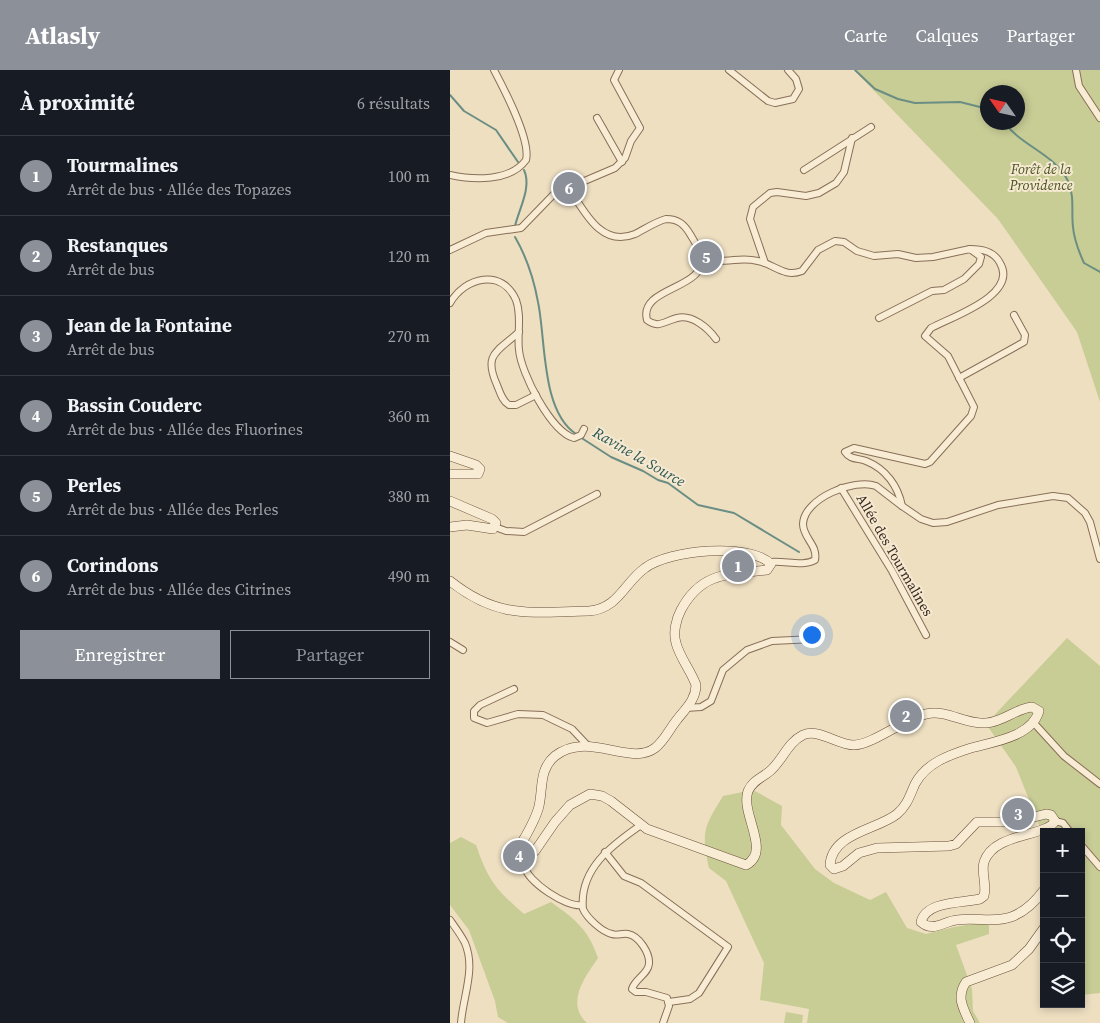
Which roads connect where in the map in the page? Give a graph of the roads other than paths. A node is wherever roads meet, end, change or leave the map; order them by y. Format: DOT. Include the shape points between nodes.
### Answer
graph roads {
  1 [pos="494,70"];
  2 [pos="619,70"];
  3 [pos="729,70"];
  4 [pos="788,70"];
  5 [pos="1076,70"];
  6 [pos="596,118"];
  7 [pos="1100,118"];
  8 [pos="871,127"];
  9 [pos="852,138"];
  10 [pos="622,162"];
  11 [pos="804,170"];
  12 [pos="450,175"];
  13 [pos="569,188"];
  14 [pos="970,249"];
  15 [pos="450,250"];
  16 [pos="701,254"];
  17 [pos="765,263"];
  18 [pos="450,303"];
  19 [pos="1014,314"];
  20 [pos="879,318"];
  21 [pos="519,332"];
  22 [pos="716,339"];
  23 [pos="959,378"];
  24 [pos="536,395"];
  25 [pos="584,430"];
  26 [pos="450,456"];
  27 [pos="450,474"];
  28 [pos="841,488"];
  29 [pos="596,494"];
  30 [pos="450,501"];
  31 [pos="902,506"];
  32 [pos="450,527"];
  33 [pos="495,527"];
  34 [pos="1100,558"];
  35 [pos="770,562"];
  36 [pos="450,581"];
  37 [pos="926,635"];
  38 [pos="814,639"];
  39 [pos="450,642"];
  40 [pos="463,650"];
  41 [pos="514,689"];
  42 [pos="686,708"];
  43 [pos="1033,722"];
  44 [pos="588,746"];
  45 [pos="1100,784"];
  46 [pos="1055,821"];
  47 [pos="641,825"];
  48 [pos="1067,828"];
  49 [pos="1085,850"];
  50 [pos="605,852"];
  51 [pos="524,854"];
  52 [pos="1100,867"];
  53 [pos="1040,895"];
  54 [pos="582,905"];
  55 [pos="450,920"];
  56 [pos="1040,934"];
  57 [pos="668,1002"];
  58 [pos="461,1023"];
  59 [pos="663,1023"];
  60 [pos="970,1023"];
  1 -- 12 [label="street" via="526,147 526,160 516,170 489,178 474,180"];
  2 -- 10 [label="street" via="614,80 640,128"];
  3 -- 4 [label="street" via="764,99 775,103 793,99 799,89"];
  5 -- 7 [label="street" via="1079,86"];
  6 -- 10 [label="street"];
  8 -- 9 [label="street"];
  9 -- 11 [label="street"];
  9 -- 17 [label="street" via="844,172 836,183 806,196 770,193 753,207 750,219"];
  10 -- 13 [label="street"];
  13 -- 15 [label="street" via="547,200 520,228 486,233"];
  13 -- 16 [label="street" via="596,228 605,234 625,237 672,219 685,225"];
  14 -- 17 [label="street" via="933,257 874,256 835,241 818,250 802,271 796,273 787,273"];
  14 -- 20 [label="street" via="977,252 980,261 964,279"];
  14 -- 23 [label="street" via="988,251 996,256 1004,273 1002,282 987,299 930,328 925,336 948,356"];
  16 -- 17 [label="street" via="720,262"];
  16 -- 22 [label="street" via="693,277 655,298 646,316 655,325 678,318 692,320 705,326"];
  18 -- 21 [label="street" via="463,289 480,279 491,278 507,288 515,299"];
  19 -- 23 [label="street" via="1025,335 1024,342"];
  21 -- 24 [label="street" via="522,366"];
  21 -- 24 [label="street" via="495,353 491,371 509,405"];
  23 -- 31 [label="street" via="974,412 930,462 920,464 854,448 845,452 852,458 874,465 890,478"];
  24 -- 25 [label="street" via="567,436 574,438"];
  26 -- 27 [label="main road" via="476,464 480,470 474,476"];
  28 -- 31 [label="street, Allée des Tourmalines" via="868,482"];
  28 -- 35 [label="street, Allée des Tourmalines" via="808,510 804,518 804,532 815,549 815,560 804,563"];
  28 -- 37 [label="street, Allée des Tourmalines" via="892,571"];
  29 -- 33 [label="street" via="524,532"];
  30 -- 33 [label="main road" via="492,519"];
  31 -- 34 [label="street, Allée des Tourmalines" via="927,522 940,524 998,505 1063,496 1073,500 1085,513 1095,532"];
  32 -- 33 [label="main road" via="467,524 488,530"];
  35 -- 36 [label="main road" via="730,550 665,560 644,569 609,606 589,611 506,611 481,601"];
  35 -- 42 [label="main road" via="772,566 767,570 735,572 706,582 690,594 683,605 674,636 696,685 693,700"];
  38 -- 42 [label="street" via="772,642 747,650 724,670 711,701 700,707"];
  39 -- 40 [label="street"];
  41 -- 44 [label="street" via="480,705 474,711 474,718 487,723 518,714 543,715 572,729"];
  42 -- 44 [label="main road" via="662,742 648,752"];
  43 -- 45 [label="street" via="1064,756"];
  43 -- 46 [label="main road" via="1010,738 952,754 934,763 918,779 900,812 849,838 833,854 830,865 834,869 841,868 853,856 877,848 949,846 961,841 973,825 983,821 1014,822 1046,814"];
  43 -- 47 [label="main road" via="1039,711 1032,707 987,723 930,713 901,723 862,744 850,745 810,733 792,742 773,768 757,779 749,790 747,802 756,849 754,859 746,866"];
  44 -- 51 [label="main road" via="568,748 548,764 540,786 537,812 521,844"];
  46 -- 48 [label="street" via="1063,822"];
  46 -- 53 [label="main road" via="1048,828 1028,833 992,850 983,868 984,896 980,900 931,909 921,922 928,928 955,920 1006,919 1032,905"];
  47 -- 50 [label="street"];
  47 -- 51 [label="main road" via="611,801 590,794 570,805 535,850"];
  49 -- 52 [label="street"];
  50 -- 54 [label="street" via="586,882"];
  50 -- 57 [label="street" via="624,876 641,883 696,922 724,943 728,950 694,996"];
  51 -- 54 [label="street" via="524,866 538,884 565,903"];
  54 -- 57 [label="street" via="586,915 606,931 613,935 634,936 647,953 648,968 635,982 633,991 664,996"];
  55 -- 58 [label="street" via="464,941 469,956"];
  56 -- 60 [label="main road" via="1012,965 966,982 960,999"];
  57 -- 59 [label="street"];
}
